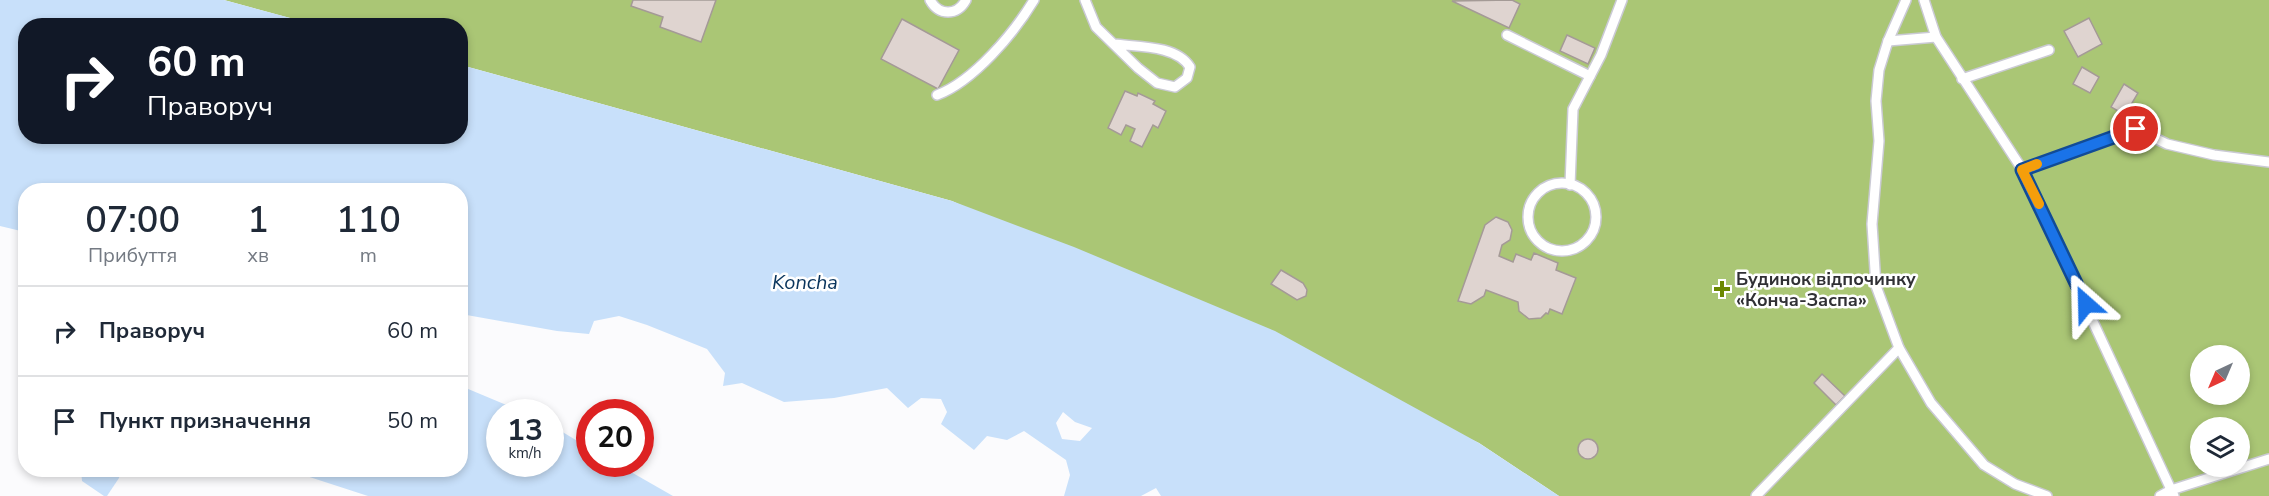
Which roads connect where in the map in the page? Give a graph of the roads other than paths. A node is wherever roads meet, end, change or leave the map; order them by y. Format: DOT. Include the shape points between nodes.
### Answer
graph roads {
  1 [pos="930,0"];
  2 [pos="966,0"];
  3 [pos="1034,0"];
  4 [pos="1085,0"];
  5 [pos="1622,0"];
  6 [pos="1906,0"];
  7 [pos="1924,0"];
  8 [pos="1508,35"];
  9 [pos="1936,37"];
  10 [pos="1888,41"];
  11 [pos="1114,44"];
  12 [pos="2049,50"];
  13 [pos="1590,76"];
  14 [pos="1962,79"];
  15 [pos="937,95"];
  16 [pos="2269,162"];
  17 [pos="2022,170"];
  18 [pos="1570,184"];
  19 [pos="1899,348"];
  20 [pos="2269,459"];
  21 [pos="2173,493"];
  22 [pos="1756,496"];
  23 [pos="2047,496"];
  24 [pos="2160,496"];
  1 -- 2 [label="lane" via="934,8 946,13 958,10"];
  3 -- 15 [label="lane" via="992,54 950,90"];
  4 -- 11 [label="lane" via="1096,27"];
  5 -- 13 [label="lane"];
  6 -- 10 [label="lane"];
  7 -- 9 [label="lane"];
  8 -- 13 [label="lane"];
  9 -- 10 [label="lane"];
  9 -- 14 [label="lane"];
  10 -- 19 [label="lane" via="1879,70 1876,101 1879,141 1872,224 1876,286"];
  11 -- 11 [label="lane" via="1183,57 1190,67 1187,78 1174,87 1157,83"];
  12 -- 14 [label="lane"];
  13 -- 18 [label="lane" via="1573,109"];
  14 -- 17 [label="lane"];
  16 -- 17 [label="lane" via="2166,144 2136,129"];
  17 -- 21 [label="lane"];
  18 -- 18 [label="lane" via="1592,201 1596,224 1592,235 1575,249 1552,250 1534,237 1528,217 1530,206 1544,189 1554,184"];
  19 -- 22 [label="lane"];
  19 -- 23 [label="lane" via="1931,403 1984,465 2015,484"];
  20 -- 21 [label="lane"];
  21 -- 24 [label="lane"];
}
